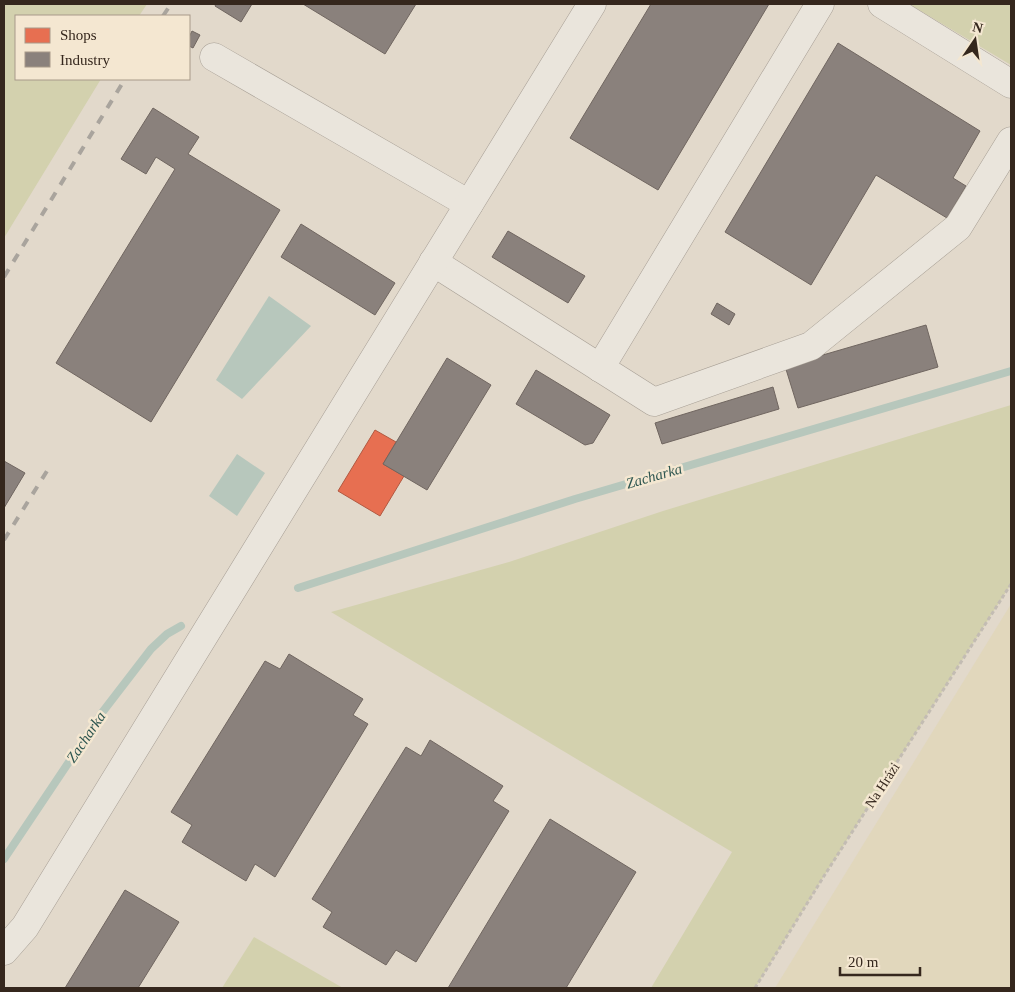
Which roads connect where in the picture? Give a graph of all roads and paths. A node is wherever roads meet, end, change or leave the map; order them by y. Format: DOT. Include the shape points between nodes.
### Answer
graph roads {
  1 [pos="592,4"];
  2 [pos="820,4"];
  3 [pos="882,4"];
  4 [pos="214,57"];
  5 [pos="1011,84"];
  6 [pos="1011,141"];
  7 [pos="469,204"];
  8 [pos="433,262"];
  9 [pos="600,368"];
  10 [pos="1011,584"];
  11 [pos="4,951"];
  12 [pos="755,988"];
  1 -- 7 [label="lane"];
  2 -- 9 [label="lane"];
  3 -- 5 [label="lane"];
  4 -- 7 [label="lane"];
  6 -- 9 [label="lane" via="958,227 811,346 654,402"];
  7 -- 8 [label="lane"];
  8 -- 9 [label="lane"];
  8 -- 11 [label="lane" via="25,927"];
  10 -- 12 [label="path, Na Hrázi"];
}
